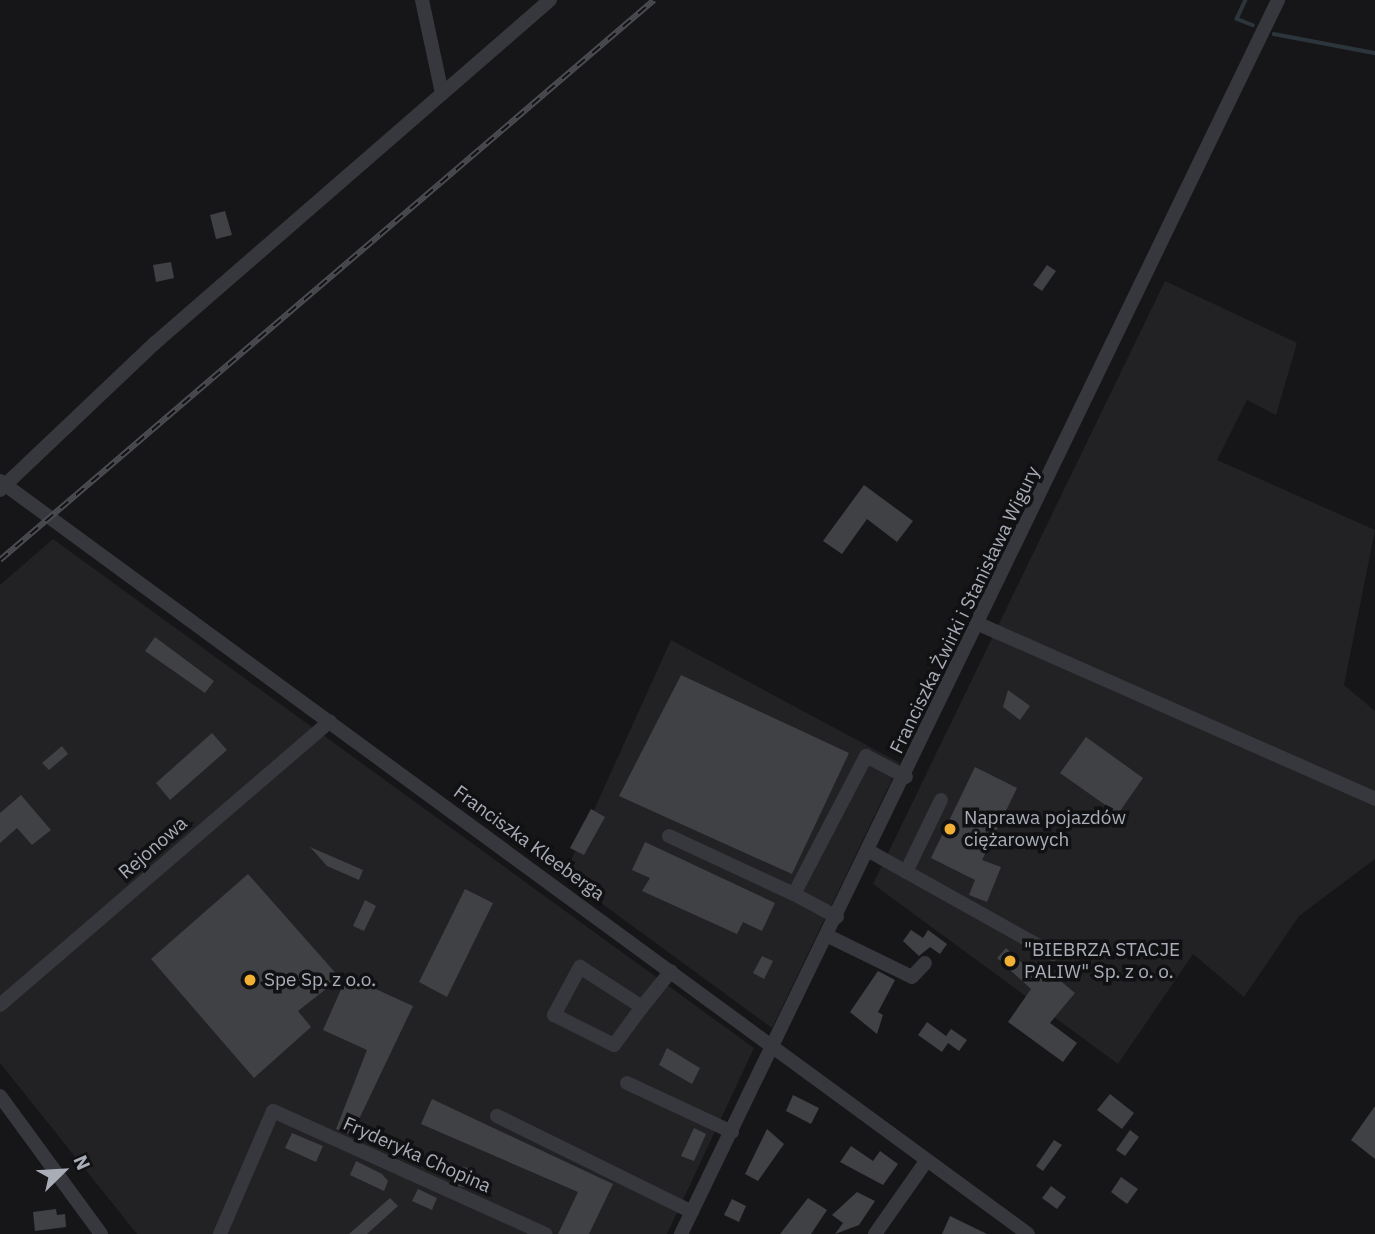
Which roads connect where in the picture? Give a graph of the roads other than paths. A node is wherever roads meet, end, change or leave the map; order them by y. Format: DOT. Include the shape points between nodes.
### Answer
graph roads {
  1 [pos="422,0"];
  2 [pos="550,0"];
  3 [pos="1278,0"];
  4 [pos="442,93"];
  5 [pos="2,486"];
  6 [pos="981,625"];
  7 [pos="330,720"];
  8 [pos="906,776"];
  9 [pos="1375,799"];
  10 [pos="941,800"];
  11 [pos="669,835"];
  12 [pos="869,851"];
  13 [pos="906,872"];
  14 [pos="794,894"];
  15 [pos="837,917"];
  16 [pos="828,936"];
  17 [pos="1053,954"];
  18 [pos="925,963"];
  19 [pos="671,971"];
  20 [pos="2,1000"];
  21 [pos="642,1007"];
  22 [pos="774,1047"];
  23 [pos="627,1083"];
  24 [pos="0,1097"];
  25 [pos="497,1116"];
  26 [pos="732,1132"];
  27 [pos="927,1160"];
  28 [pos="692,1212"];
  29 [pos="101,1234"];
  30 [pos="220,1234"];
  31 [pos="545,1234"];
  32 [pos="681,1234"];
  33 [pos="876,1234"];
  34 [pos="1028,1234"];
  1 -- 4 [label="street"];
  2 -- 4 [label="street"];
  3 -- 6 [label="street, Franciszka Żwirki i Stanisława Wigury"];
  4 -- 5 [label="street" via="155,343"];
  5 -- 7 [label="street, Franciszka Kleeberga"];
  6 -- 8 [label="street, Franciszka Żwirki i Stanisława Wigury"];
  6 -- 9 [label="street"];
  7 -- 19 [label="street, Franciszka Kleeberga"];
  7 -- 20 [label="street, Rejonowa"];
  8 -- 12 [label="street, Franciszka Żwirki i Stanisława Wigury"];
  8 -- 14 [label="street" via="866,755"];
  10 -- 13 [label="street"];
  11 -- 14 [label="street"];
  12 -- 13 [label="street"];
  12 -- 15 [label="street, Franciszka Żwirki i Stanisława Wigury"];
  13 -- 17 [label="street"];
  14 -- 15 [label="street"];
  15 -- 16 [label="street, Franciszka Żwirki i Stanisława Wigury"];
  16 -- 18 [label="street" via="912,977"];
  16 -- 22 [label="street, Franciszka Żwirki i Stanisława Wigury"];
  19 -- 21 [label="street"];
  19 -- 22 [label="street, Franciszka Kleeberga"];
  21 -- 21 [label="street" via="580,967 555,1015 614,1045"];
  22 -- 26 [label="street, Franciszka Żwirki i Stanisława Wigury"];
  22 -- 27 [label="street, Franciszka Kleeberga"];
  23 -- 26 [label="street"];
  24 -- 29 [label="street"];
  25 -- 28 [label="street"];
  26 -- 28 [label="street, Franciszka Żwirki i Stanisława Wigury"];
  27 -- 33 [label="street"];
  27 -- 34 [label="street, Franciszka Kleeberga"];
  28 -- 32 [label="street, Franciszka Żwirki i Stanisława Wigury"];
  30 -- 31 [label="street, Fryderyka Chopina" via="273,1111"];
}
